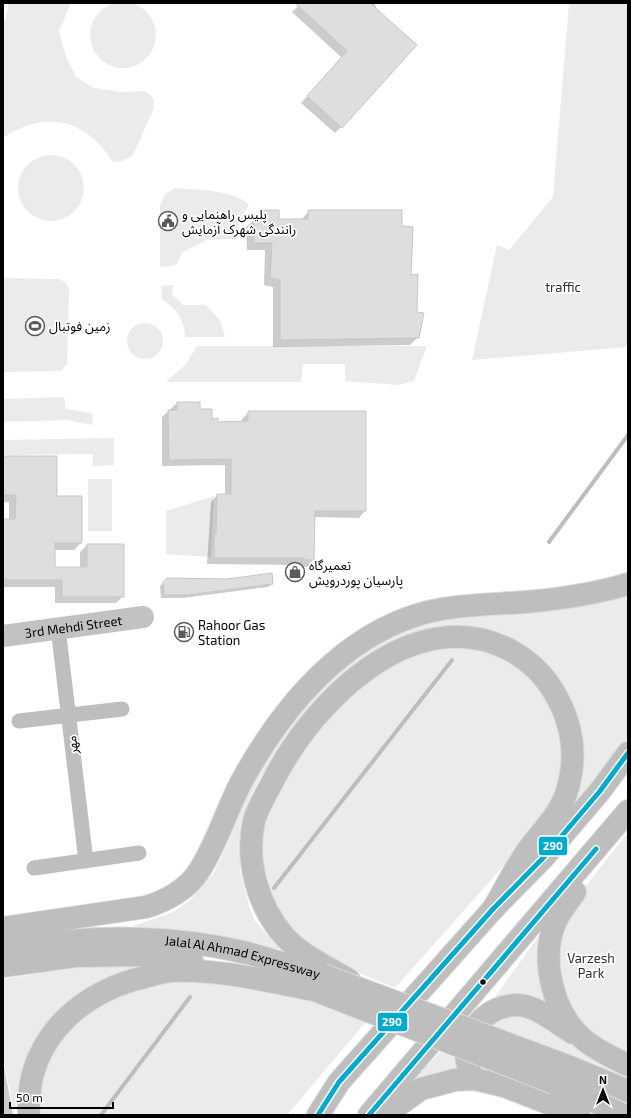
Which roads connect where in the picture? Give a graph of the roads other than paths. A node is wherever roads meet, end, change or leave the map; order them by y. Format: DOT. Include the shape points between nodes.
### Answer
graph roads {
  1 [pos="628,584"];
  2 [pos="143,617"];
  3 [pos="58,628"];
  4 [pos="3,636"];
  5 [pos="122,709"];
  6 [pos="68,716"];
  7 [pos="19,722"];
  8 [pos="628,753"];
  9 [pos="626,814"];
  10 [pos="139,853"];
  11 [pos="86,861"];
  12 [pos="34,868"];
  13 [pos="493,909"];
  14 [pos="3,928"];
  15 [pos="3,949"];
  16 [pos="3,966"];
  17 [pos="318,983"];
  18 [pos="367,990"];
  19 [pos="583,1039"];
  20 [pos="628,1066"];
  21 [pos="476,1079"];
  22 [pos="339,1082"];
  23 [pos="628,1091"];
  24 [pos="29,1115"];
  25 [pos="301,1115"];
  26 [pos="318,1115"];
  27 [pos="369,1115"];
  28 [pos="385,1115"];
  29 [pos="579,1115"];
  30 [pos="624,1115"];
  1 -- 14 [label="highway" via="597,593 561,599 458,606 412,617 378,631 329,667 281,719 244,777 199,872 179,891 161,902 146,907"];
  2 -- 3 [label="street, 3rd Mehdi Street"];
  3 -- 4 [label="street, 3rd Mehdi Street"];
  3 -- 6 [label="street, مهر"];
  5 -- 6 [label="street"];
  6 -- 7 [label="street"];
  6 -- 11 [label="street, مهر"];
  8 -- 13 [label="highway" via="543,858"];
  9 -- 19 [label="highway" via="564,908 551,936 549,963 553,988 562,1010"];
  9 -- 27 [label="highway"];
  10 -- 11 [label="street"];
  11 -- 12 [label="street"];
  13 -- 18 [label="highway" via="529,849 559,809 568,786 574,756 573,743 564,709 551,686 534,667 517,654 500,646 464,637 425,642 380,660 348,682 322,708 300,735 281,766 257,811 254,822 252,864 256,884 268,913 286,938 304,952"];
  13 -- 22 [label="highway"];
  15 -- 17 [label="highway, Jalal Al Ahmad Expressway" via="111,938 181,942 247,953"];
  16 -- 17 [label="highway, Jalal Al Ahmad Expressway" via="76,956 145,955 208,962"];
  17 -- 18 [label="highway, Jalal Al Ahmad Expressway, bridge"];
  17 -- 24 [label="highway" via="198,971 170,971 118,985 70,1013 53,1032 40,1054 32,1075 28,1099"];
  17 -- 30 [label="highway, Jalal Al Ahmad Expressway, bridge"];
  18 -- 23 [label="highway, Jalal Al Ahmad Expressway, bridge"];
  19 -- 20 [label="highway"];
  19 -- 21 [label="highway" via="525,1006 500,1009 483,1018 472,1030 466,1045 467,1063"];
  21 -- 28 [label="highway" via="455,1080 421,1089"];
  21 -- 29 [label="highway" via="504,1086"];
  22 -- 25 [label="highway"];
  22 -- 26 [label="highway"];
}
